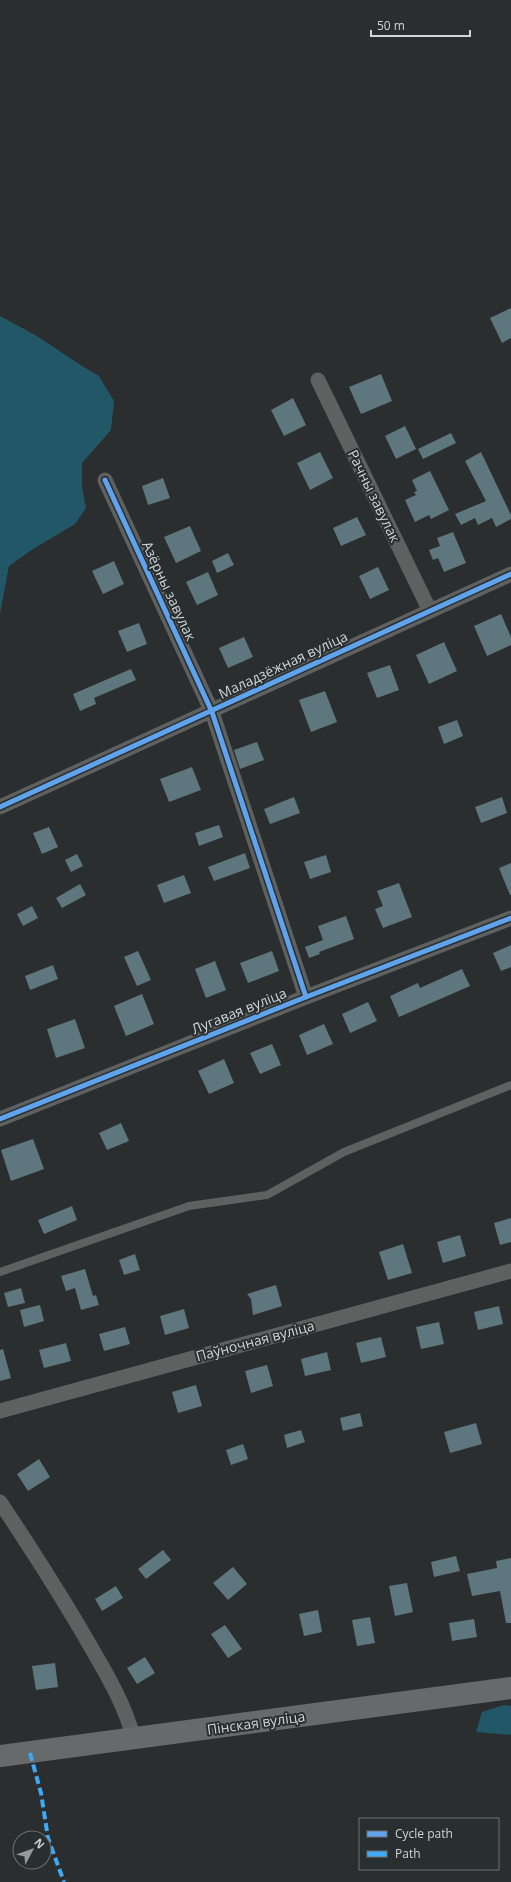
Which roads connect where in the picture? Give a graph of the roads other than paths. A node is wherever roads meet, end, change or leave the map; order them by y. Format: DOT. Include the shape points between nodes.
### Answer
graph roads {
  1 [pos="318,380"];
  2 [pos="105,480"];
  3 [pos="511,574"];
  4 [pos="430,611"];
  5 [pos="212,712"];
  6 [pos="0,807"];
  7 [pos="511,918"];
  8 [pos="306,997"];
  9 [pos="511,1085"];
  10 [pos="0,1119"];
  11 [pos="511,1271"];
  12 [pos="0,1272"];
  13 [pos="0,1411"];
  14 [pos="0,1502"];
  15 [pos="511,1688"];
  16 [pos="134,1739"];
  17 [pos="0,1756"];
  1 -- 4 [label="street, Рачны завулак"];
  2 -- 5 [label="street, Азёрны завулак"];
  3 -- 4 [label="street, Маладзёжная вуліца"];
  4 -- 5 [label="street, Маладзёжная вуліца"];
  5 -- 6 [label="street, Маладзёжная вуліца"];
  5 -- 8 [label="street, Азёрны завулак"];
  7 -- 8 [label="street, Лугавая вуліца"];
  8 -- 10 [label="street, Лугавая вуліца"];
  9 -- 12 [label="lane" via="344,1152 267,1194 189,1206"];
  11 -- 13 [label="street, Паўночная вуліца"];
  14 -- 16 [label="street" via="67,1606 105,1672 122,1703"];
  15 -- 16 [label="main road, Пінская вуліца"];
  16 -- 17 [label="main road, Пінская вуліца"];
}
